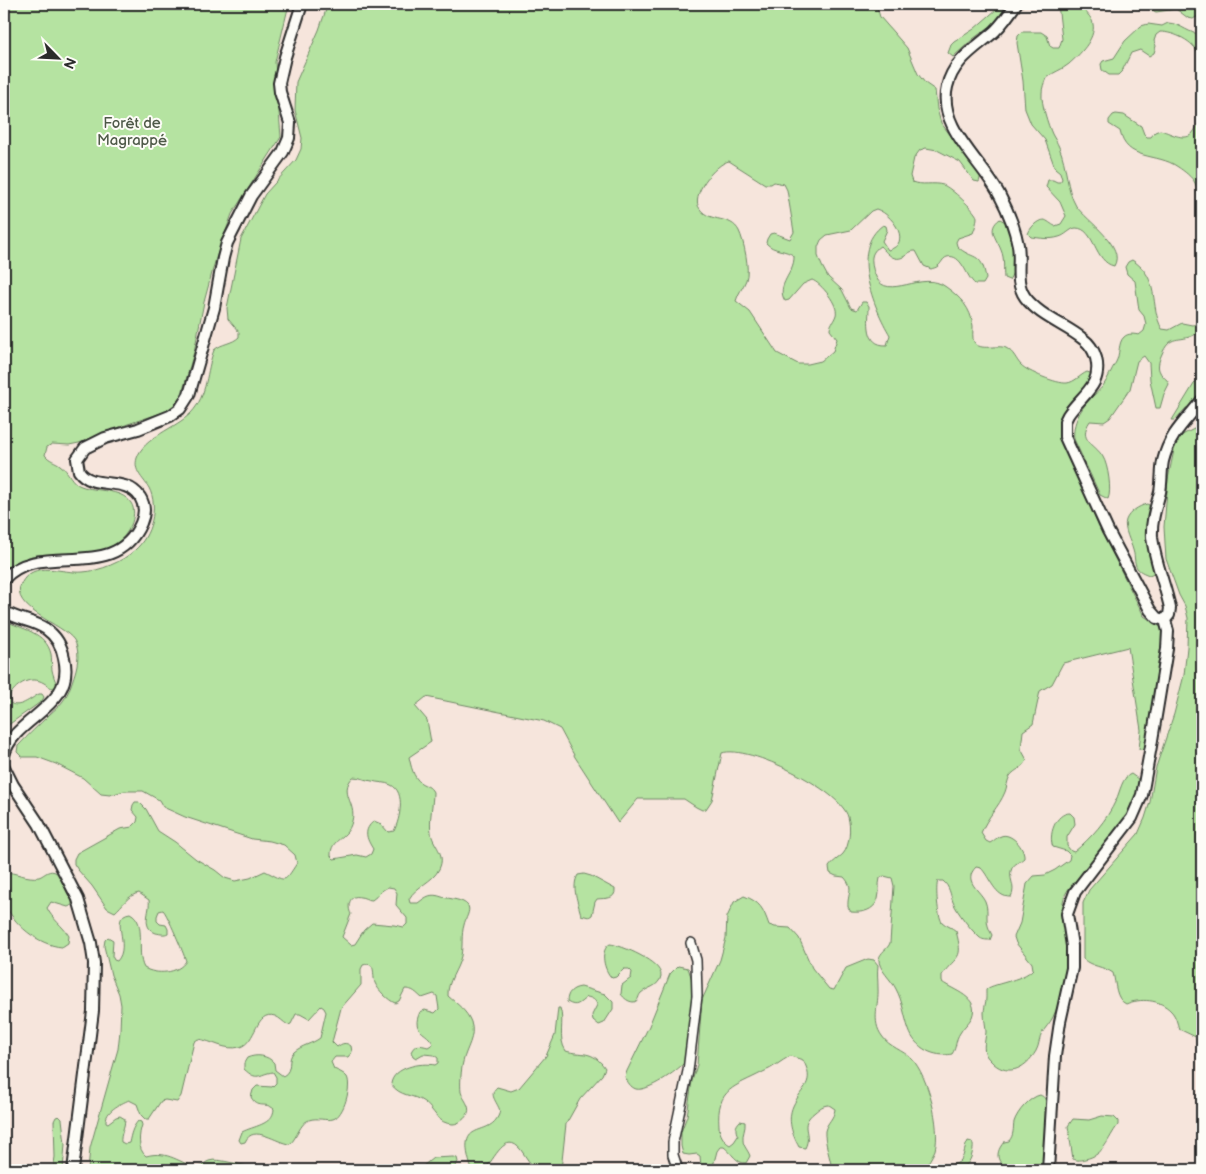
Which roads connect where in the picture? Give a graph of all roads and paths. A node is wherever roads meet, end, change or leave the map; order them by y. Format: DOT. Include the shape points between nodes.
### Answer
graph roads {
  1 [pos="302,4"];
  2 [pos="1016,4"];
  3 [pos="1202,400"];
  4 [pos="4,579"];
  5 [pos="4,611"];
  6 [pos="1165,620"];
  7 [pos="4,754"];
  8 [pos="4,766"];
  9 [pos="691,943"];
  10 [pos="73,1170"];
  11 [pos="678,1170"];
  12 [pos="1048,1170"];
  1 -- 4 [label="street" via="280,83 290,123 290,138 251,196 227,243 214,308 190,394 180,409 170,416 90,444 81,451 78,459 79,471 88,478 126,486 134,491 144,506 140,526 126,544 106,556 32,563 13,570"];
  2 -- 6 [label="street" via="996,30 966,54 954,69 946,90 948,115 954,130 988,175 1004,204 1017,241 1019,282 1024,295 1037,308 1086,342 1094,354 1098,370 1096,381 1068,415 1065,437 1108,531 1152,614"];
  3 -- 6 [label="street" via="1170,441 1153,519 1152,538 1170,608"];
  5 -- 7 [label="street" via="47,630 59,643 65,662 64,681 57,695 9,742"];
  6 -- 12 [label="street" via="1167,649 1142,795 1132,818 1069,904 1072,968 1055,1056"];
  8 -- 10 [label="street" via="74,891 91,942 93,1011"];
  9 -- 11 [label="street" via="696,960 698,996 688,1071 673,1142"];
}
